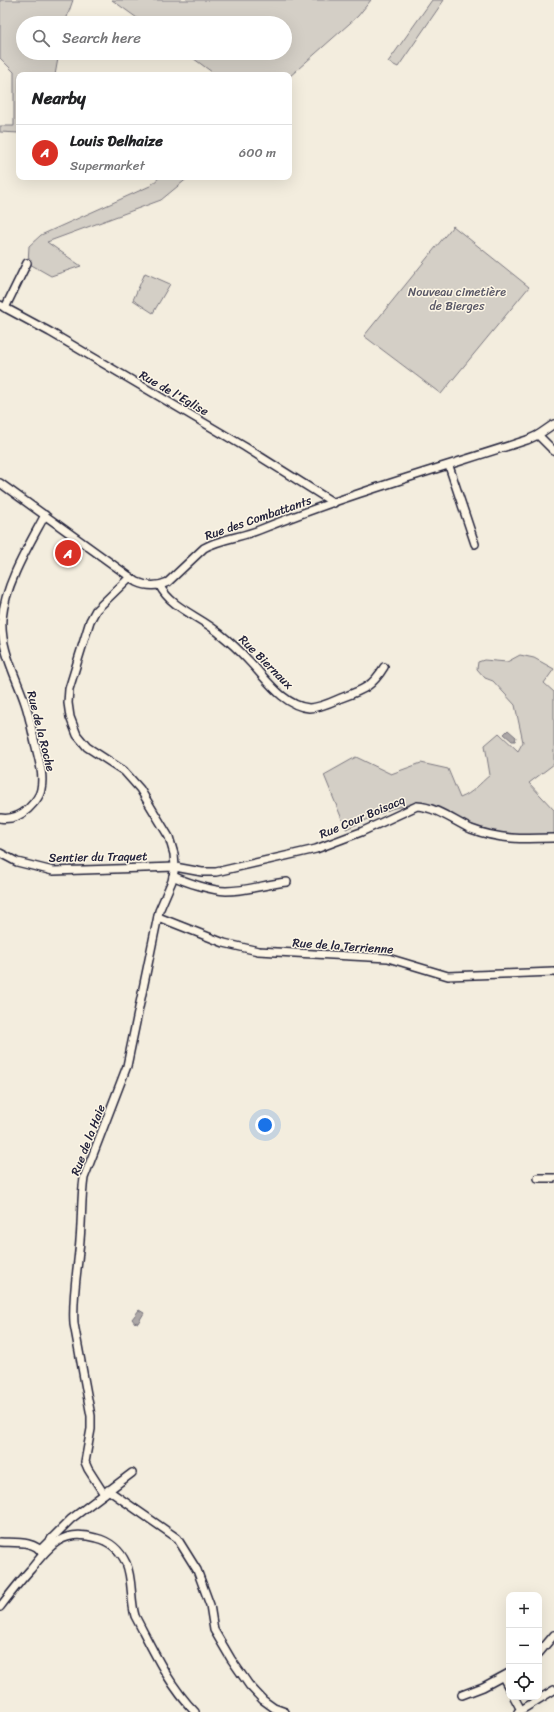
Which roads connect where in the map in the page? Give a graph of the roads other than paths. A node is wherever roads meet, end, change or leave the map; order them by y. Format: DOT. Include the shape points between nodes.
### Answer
graph roads {
  1 [pos="27,263"];
  2 [pos="2,306"];
  3 [pos="554,424"];
  4 [pos="538,435"];
  5 [pos="554,451"];
  6 [pos="449,466"];
  7 [pos="0,483"];
  8 [pos="334,503"];
  9 [pos="45,515"];
  10 [pos="475,544"];
  11 [pos="130,577"];
  12 [pos="160,586"];
  13 [pos="384,667"];
  14 [pos="0,818"];
  15 [pos="554,838"];
  16 [pos="0,853"];
  17 [pos="175,867"];
  18 [pos="173,876"];
  19 [pos="287,882"];
  20 [pos="158,918"];
  21 [pos="554,972"];
  22 [pos="538,1178"];
  23 [pos="554,1178"];
  24 [pos="132,1473"];
  25 [pos="106,1492"];
  26 [pos="0,1542"];
  27 [pos="41,1552"];
  28 [pos="0,1607"];
  29 [pos="554,1635"];
  30 [pos="542,1649"];
  31 [pos="506,1675"];
  32 [pos="554,1690"];
  33 [pos="462,1695"];
  34 [pos="515,1700"];
  35 [pos="519,1711"];
  36 [pos="195,1712"];
  37 [pos="285,1712"];
  1 -- 2 [label="street"];
  2 -- 8 [label="street, Rue de l'Eglise" via="245,447"];
  3 -- 4 [label="street, Rue des Combattants"];
  4 -- 5 [label="street"];
  4 -- 6 [label="street, Rue des Combattants"];
  6 -- 8 [label="street, Rue des Combattants"];
  6 -- 10 [label="street"];
  7 -- 9 [label="street"];
  8 -- 12 [label="street, Rue des Combattants" via="232,540 211,544"];
  9 -- 11 [label="street"];
  9 -- 14 [label="street, Rue de la Roche" via="12,582 2,618 5,650 25,704 40,766 41,790 37,799 23,814"];
  11 -- 12 [label="street" via="142,584"];
  11 -- 17 [label="street" via="96,610 90,621 69,689 68,710 82,742 91,751 124,771 140,789 169,837"];
  12 -- 13 [label="street, Rue Biernaux" via="166,596 227,640 276,690 305,707 314,707 368,687"];
  15 -- 17 [label="street, Rue Cour Boisacq" via="497,837 470,828 425,806 417,806 361,832 300,854 216,872"];
  16 -- 17 [label="street, Sentier du Traquet" via="17,862 53,871"];
  17 -- 18 [label="street, Rue de la Haie"];
  18 -- 19 [label="street" via="182,881 224,891"];
  18 -- 20 [label="street, Rue de la Haie"];
  20 -- 21 [label="street, Rue de la Terrienne" via="224,943 258,951 388,958 448,976"];
  20 -- 25 [label="street, Rue de la Haie" via="127,1066 82,1187 74,1324 91,1416 86,1462 88,1469"];
  22 -- 23 [label="street"];
  24 -- 25 [label="street"];
  25 -- 27 [label="street" via="71,1519"];
  25 -- 37 [label="street" via="178,1538 197,1570 210,1605 214,1630 231,1659 263,1700"];
  26 -- 27 [label="street" via="29,1544"];
  27 -- 28 [label="street"];
  27 -- 36 [label="street" via="62,1538 75,1535 101,1539 115,1547 126,1563 135,1616 165,1674"];
  29 -- 30 [label="street"];
  31 -- 33 [label="street"];
  32 -- 35 [label="street"];
  34 -- 35 [label="street"];
}
